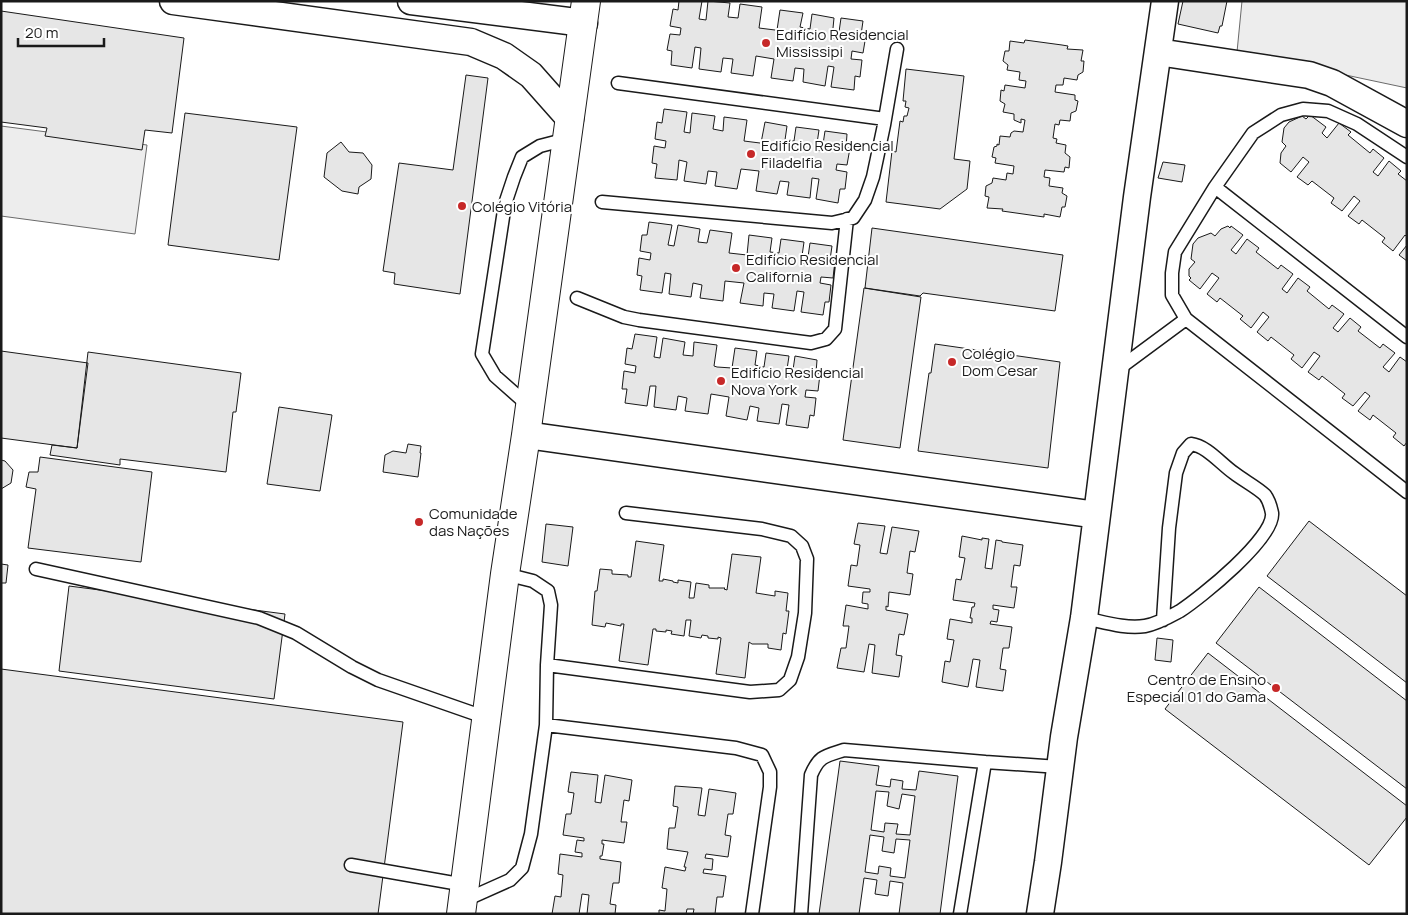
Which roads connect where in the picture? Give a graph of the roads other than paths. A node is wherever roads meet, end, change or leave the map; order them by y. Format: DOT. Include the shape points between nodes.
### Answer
graph roads {
  1 [pos="173,1"];
  2 [pos="411,1"];
  3 [pos="1165,1"];
  4 [pos="585,12"];
  5 [pos="897,49"];
  6 [pos="1158,52"];
  7 [pos="618,83"];
  8 [pos="885,119"];
  9 [pos="1407,124"];
  10 [pos="569,129"];
  11 [pos="1407,157"];
  12 [pos="1215,187"];
  13 [pos="602,202"];
  14 [pos="847,219"];
  15 [pos="577,298"];
  16 [pos="1186,319"];
  17 [pos="1407,337"];
  18 [pos="1115,372"];
  19 [pos="530,407"];
  20 [pos="526,435"];
  21 [pos="1407,492"];
  22 [pos="626,513"];
  23 [pos="1097,515"];
  24 [pos="36,569"];
  25 [pos="505,574"];
  26 [pos="1084,618"];
  27 [pos="1163,620"];
  28 [pos="546,665"];
  29 [pos="487,718"];
  30 [pos="546,725"];
  31 [pos="985,762"];
  32 [pos="1059,767"];
  33 [pos="351,865"];
  34 [pos="463,900"];
  35 [pos="752,914"];
  36 [pos="801,914"];
  37 [pos="960,914"];
  38 [pos="1040,914"];
  1 -- 10 [label="street" via="471,42 504,56 531,75"];
  2 -- 4 [label="street"];
  3 -- 6 [label="street"];
  4 -- 10 [label="street"];
  5 -- 8 [label="lane"];
  6 -- 9 [label="street" via="1309,75 1332,83"];
  6 -- 18 [label="street"];
  7 -- 8 [label="lane"];
  8 -- 14 [label="lane" via="865,200 853,218"];
  10 -- 19 [label="street"];
  10 -- 19 [label="lane" via="522,157 514,177 506,204 482,354 495,376"];
  11 -- 12 [label="lane" via="1357,124 1328,111 1303,109 1280,115 1253,133"];
  12 -- 16 [label="lane" via="1175,252 1172,295"];
  12 -- 17 [label="lane"];
  13 -- 14 [label="lane" via="832,223"];
  14 -- 15 [label="lane" via="835,329 826,339 811,343 639,320"];
  16 -- 18 [label="lane"];
  16 -- 21 [label="lane"];
  18 -- 23 [label="street"];
  19 -- 20 [label="street"];
  20 -- 23 [label="street"];
  20 -- 25 [label="street"];
  22 -- 28 [label="lane" via="762,529 791,536 802,546 807,559 805,613 798,657 790,680 779,690 750,692"];
  23 -- 26 [label="street"];
  24 -- 29 [label="lane" via="259,618 296,633 378,680"];
  25 -- 28 [label="lane" via="533,581 548,591 551,604"];
  25 -- 29 [label="street"];
  26 -- 27 [label="lane" via="1128,627"];
  26 -- 32 [label="street"];
  27 -- 27 [label="lane" via="1191,603 1236,565 1272,519 1266,496 1199,445 1191,444 1183,453 1176,473"];
  28 -- 30 [label="lane"];
  29 -- 34 [label="street"];
  30 -- 34 [label="lane" via="531,834 522,868 510,880"];
  30 -- 35 [label="lane" via="736,748 762,755 770,772 770,787"];
  31 -- 32 [label="lane"];
  31 -- 36 [label="lane" via="844,750 827,755 816,763 811,775"];
  31 -- 37 [label="lane"];
  32 -- 38 [label="street"];
  33 -- 34 [label="lane"];
}
